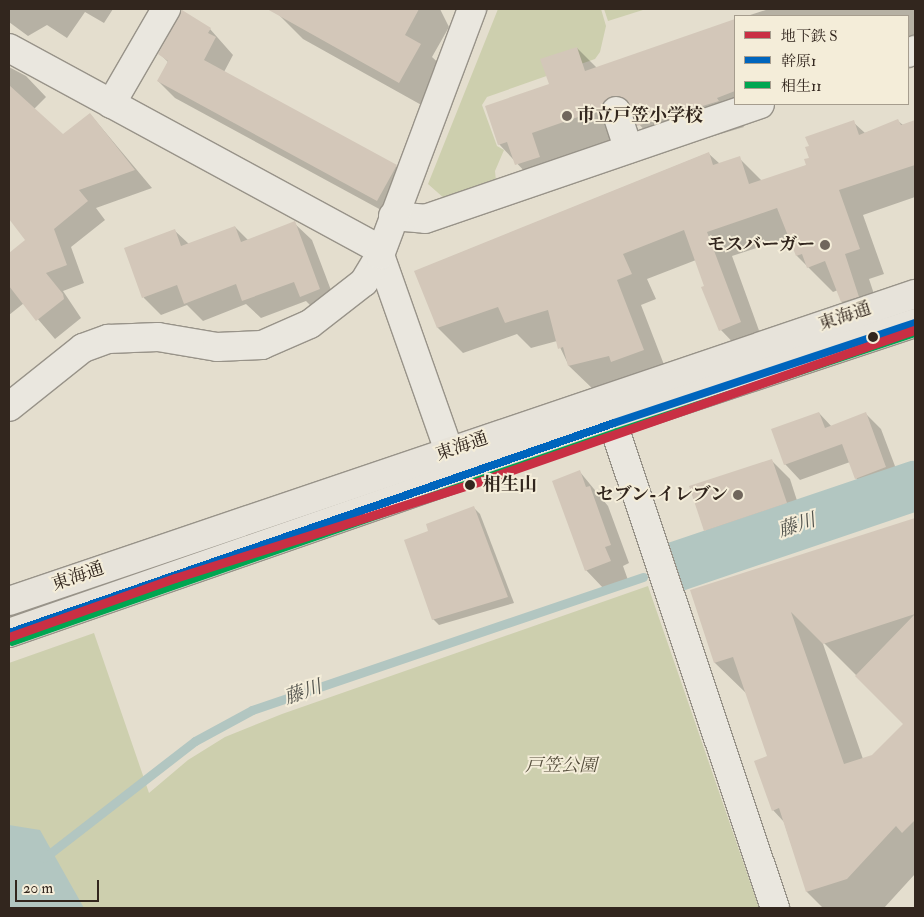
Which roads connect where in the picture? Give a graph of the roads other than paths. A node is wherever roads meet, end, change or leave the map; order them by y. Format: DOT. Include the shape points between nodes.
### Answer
graph roads {
  1 [pos="166,9"];
  2 [pos="472,9"];
  3 [pos="9,48"];
  4 [pos="111,104"];
  5 [pos="757,105"];
  6 [pos="616,112"];
  7 [pos="628,149"];
  8 [pos="393,216"];
  9 [pos="381,252"];
  10 [pos="915,294"];
  11 [pos="915,323"];
  12 [pos="604,398"];
  13 [pos="9,407"];
  14 [pos="614,423"];
  15 [pos="449,451"];
  16 [pos="459,477"];
  17 [pos="9,601"];
  18 [pos="9,633"];
  19 [pos="775,908"];
  1 -- 4 [label="street"];
  2 -- 8 [label="street"];
  3 -- 4 [label="street"];
  4 -- 9 [label="street"];
  5 -- 7 [label="street"];
  6 -- 7 [label="street"];
  7 -- 8 [label="street" via="425,219"];
  8 -- 9 [label="street"];
  9 -- 13 [label="street" via="364,282 310,324 286,336 262,345 217,347 158,336 108,339 84,348"];
  9 -- 15 [label="street"];
  10 -- 12 [label="main road, 東海通"];
  11 -- 14 [label="main road, 東海通"];
  12 -- 14 [label="street"];
  12 -- 15 [label="main road, 東海通"];
  14 -- 16 [label="main road, 東海通"];
  14 -- 19 [label="street"];
  15 -- 16 [label="street"];
  15 -- 17 [label="main road, 東海通"];
  16 -- 18 [label="main road, 東海通"];
}
